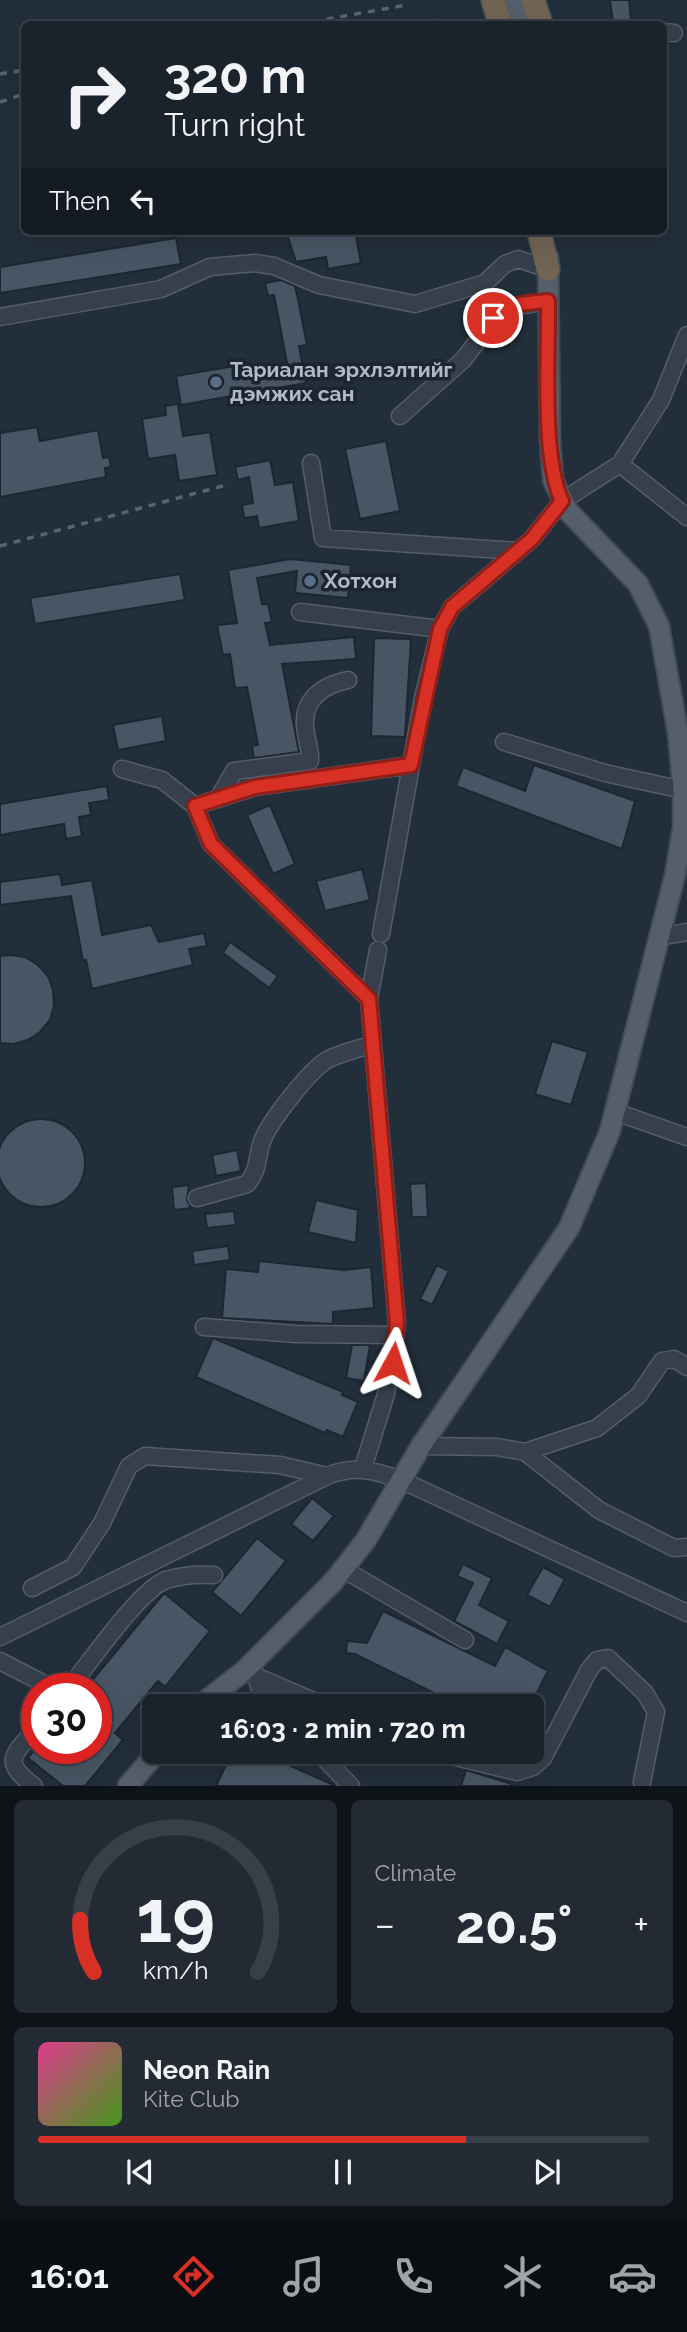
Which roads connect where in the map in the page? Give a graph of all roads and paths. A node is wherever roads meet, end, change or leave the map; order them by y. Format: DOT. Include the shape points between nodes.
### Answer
graph roads {
  1 [pos="493,0"];
  2 [pos="515,0"];
  3 [pos="533,0"];
  4 [pos="499,21"];
  5 [pos="521,21"];
  6 [pos="540,21"];
  7 [pos="540,235"];
  8 [pos="547,235"];
  9 [pos="553,235"];
  10 [pos="548,269"];
  11 [pos="548,301"];
  12 [pos="0,317"];
  13 [pos="687,335"];
  14 [pos="400,416"];
  15 [pos="311,463"];
  16 [pos="620,464"];
  17 [pos="562,501"];
  18 [pos="687,517"];
  19 [pos="518,551"];
  20 [pos="300,612"];
  21 [pos="440,629"];
  22 [pos="348,680"];
  23 [pos="504,742"];
  24 [pos="411,765"];
  25 [pos="122,769"];
  26 [pos="683,790"];
  27 [pos="218,799"];
  28 [pos="195,806"];
  29 [pos="687,932"];
  30 [pos="658,937"];
  31 [pos="369,999"];
  32 [pos="373,1044"];
  33 [pos="616,1112"];
  34 [pos="687,1137"];
  35 [pos="197,1198"];
  36 [pos="204,1327"];
  37 [pos="396,1335"];
  38 [pos="687,1367"];
  39 [pos="421,1447"];
  40 [pos="525,1452"];
  41 [pos="363,1468"];
  42 [pos="327,1476"];
  43 [pos="401,1480"];
  44 [pos="687,1547"];
  45 [pos="343,1569"];
  46 [pos="214,1575"];
  47 [pos="33,1588"];
  48 [pos="687,1613"];
  49 [pos="0,1637"];
  50 [pos="465,1640"];
  51 [pos="0,1661"];
  52 [pos="23,1673"];
  53 [pos="81,1673"];
  54 [pos="250,1674"];
  55 [pos="218,1694"];
  56 [pos="264,1694"];
  57 [pos="296,1694"];
  58 [pos="21,1746"];
  59 [pos="544,1756"];
  60 [pos="147,1764"];
  61 [pos="330,1764"];
  62 [pos="484,1764"];
  63 [pos="536,1764"];
  64 [pos="642,1782"];
  65 [pos="34,1786"];
  66 [pos="128,1786"];
  67 [pos="351,1786"];
  1 -- 4 [label="highway"];
  2 -- 5 [label="main road"];
  3 -- 6 [label="highway"];
  7 -- 10 [label="highway"];
  8 -- 10 [label="main road"];
  9 -- 10 [label="highway"];
  10 -- 11 [label="main road"];
  10 -- 12 [label="street" via="518,259 505,264 485,283 415,304 319,285 255,263 210,267 161,289"];
  11 -- 14 [label="street" via="502,309 463,360"];
  11 -- 17 [label="main road" via="551,454"];
  13 -- 16 [label="street" via="661,400"];
  15 -- 19 [label="street" via="323,538"];
  16 -- 17 [label="street"];
  16 -- 18 [label="street"];
  17 -- 19 [label="street"];
  17 -- 26 [label="main road" via="631,575 651,604 665,649"];
  19 -- 21 [label="street" via="452,607"];
  20 -- 21 [label="street"];
  21 -- 24 [label="street"];
  22 -- 27 [label="street" via="328,684 311,698 305,717 310,761 234,771"];
  23 -- 26 [label="street" via="605,773"];
  24 -- 27 [label="street" via="255,787"];
  24 -- 31 [label="street"];
  25 -- 28 [label="street" via="162,780"];
  26 -- 30 [label="main road" via="681,844"];
  27 -- 28 [label="street"];
  28 -- 31 [label="street" via="211,844"];
  29 -- 30 [label="street"];
  30 -- 33 [label="main road"];
  31 -- 32 [label="street"];
  32 -- 35 [label="street" via="326,1060 274,1117 262,1142 259,1165 247,1184"];
  32 -- 37 [label="street"];
  33 -- 34 [label="street"];
  33 -- 39 [label="main road" via="592,1180 558,1248"];
  36 -- 37 [label="street"];
  37 -- 41 [label="street" via="386,1394"];
  38 -- 40 [label="street" via="674,1359 662,1361 638,1396 597,1429"];
  39 -- 40 [label="street" via="496,1447"];
  39 -- 43 [label="main road"];
  40 -- 44 [label="street" via="599,1510 674,1548"];
  41 -- 42 [label="street"];
  41 -- 43 [label="street"];
  42 -- 47 [label="street" via="280,1465 145,1456 129,1466 102,1523 73,1567"];
  42 -- 49 [label="street"];
  43 -- 45 [label="main road" via="384,1514"];
  43 -- 48 [label="street"];
  45 -- 50 [label="street"];
  45 -- 54 [label="main road"];
  46 -- 53 [label="street" via="164,1581 147,1593"];
  51 -- 52 [label="street"];
  54 -- 55 [label="main road"];
  54 -- 56 [label="street"];
  54 -- 57 [label="street"];
  58 -- 65 [label="street" via="12,1764"];
  59 -- 64 [label="street" via="589,1670 597,1660 608,1658 645,1693 656,1712"];
  60 -- 66 [label="main road"];
  61 -- 67 [label="street"];
  62 -- 63 [label="street" via="517,1772"];
}
